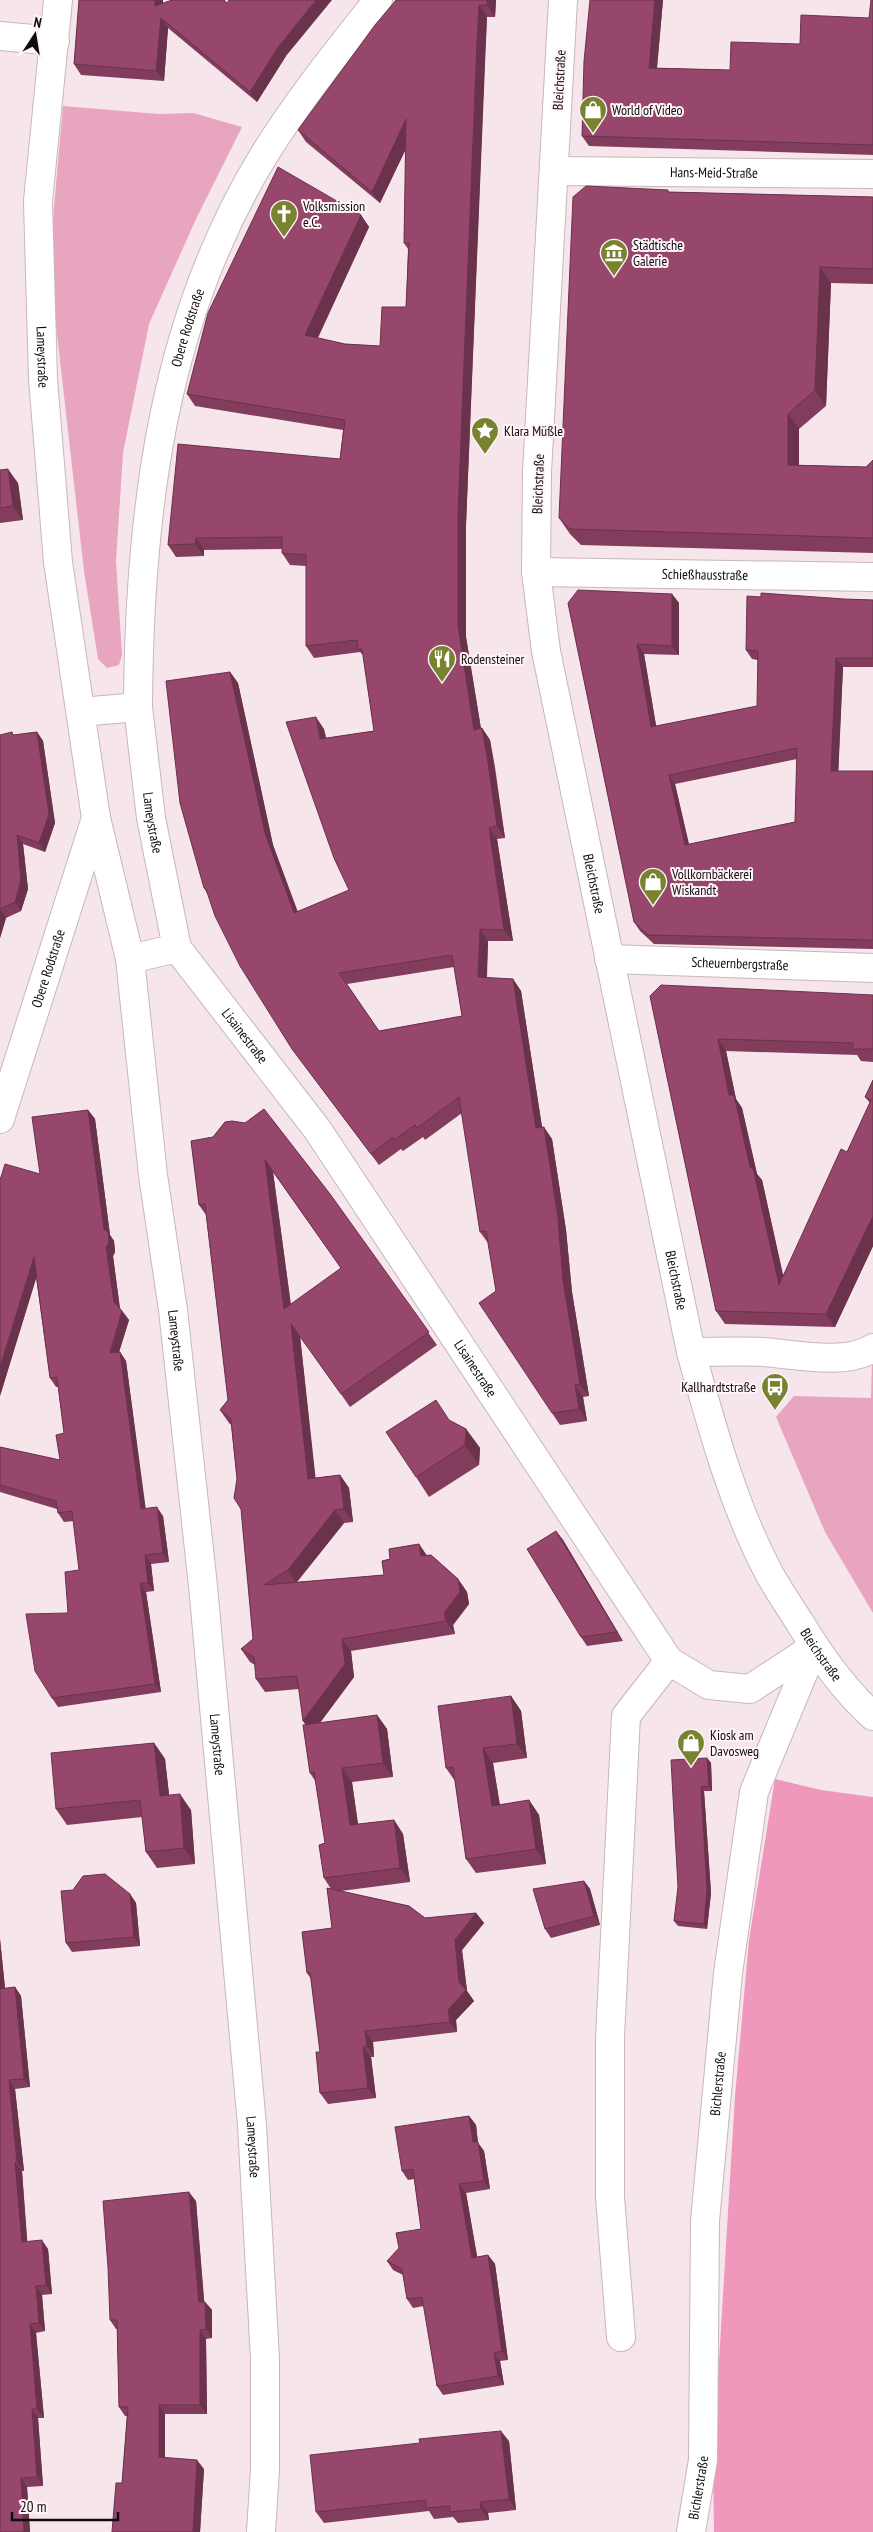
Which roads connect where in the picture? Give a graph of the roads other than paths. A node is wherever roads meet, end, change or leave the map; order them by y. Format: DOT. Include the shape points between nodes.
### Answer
graph roads {
  1 [pos="58,0"];
  2 [pos="378,0"];
  3 [pos="563,0"];
  4 [pos="0,36"];
  5 [pos="55,42"];
  6 [pos="554,171"];
  7 [pos="873,174"];
  8 [pos="536,572"];
  9 [pos="873,578"];
  10 [pos="138,706"];
  11 [pos="81,712"];
  12 [pos="96,818"];
  13 [pos="177,948"];
  14 [pos="609,959"];
  15 [pos="130,960"];
  16 [pos="873,968"];
  17 [pos="0,1119"];
  18 [pos="873,1348"];
  19 [pos="691,1352"];
  20 [pos="814,1647"];
  21 [pos="669,1661"];
  22 [pos="873,1716"];
  23 [pos="622,2337"];
  24 [pos="261,2532"];
  25 [pos="691,2532"];
  1 -- 5 [label="street, Lameystraße"];
  2 -- 10 [label="street, Obere Rodstraße" via="300,100 237,204 204,274 180,344 156,447 145,532"];
  3 -- 6 [label="street, Bleichstraße"];
  4 -- 5 [label="street"];
  5 -- 11 [label="street, Lameystraße" via="38,201 43,379 58,562"];
  6 -- 7 [label="street, Hans-Meid-Straße"];
  6 -- 8 [label="street, Bleichstraße" via="537,472"];
  8 -- 9 [label="street, Schießhausstraße"];
  8 -- 14 [label="street, Bleichstraße" via="546,652"];
  10 -- 11 [label="street"];
  10 -- 13 [label="street, Lameystraße" via="151,818"];
  11 -- 12 [label="street, Lameystraße"];
  12 -- 15 [label="street, Lameystraße"];
  12 -- 17 [label="street, Obere Rodstraße"];
  13 -- 15 [label="street"];
  13 -- 21 [label="street, Lisainestraße" via="317,1129"];
  14 -- 16 [label="street, Scheuernbergstraße"];
  14 -- 19 [label="street, Bleichstraße"];
  15 -- 24 [label="street, Lameystraße" via="203,1586 252,2124 265,2359 265,2470"];
  18 -- 19 [label="street" via="864,1354 830,1357"];
  19 -- 20 [label="street, Bleichstraße" via="712,1426 746,1521 770,1574"];
  20 -- 21 [label="street, Lisainestraße" via="750,1689 709,1685"];
  20 -- 22 [label="street, Bleichstraße"];
  20 -- 25 [label="street, Bichlerstraße" via="754,1792 728,1973 705,2221 702,2460"];
  21 -- 23 [label="street" via="626,1716 610,2037 610,2197"];
}
